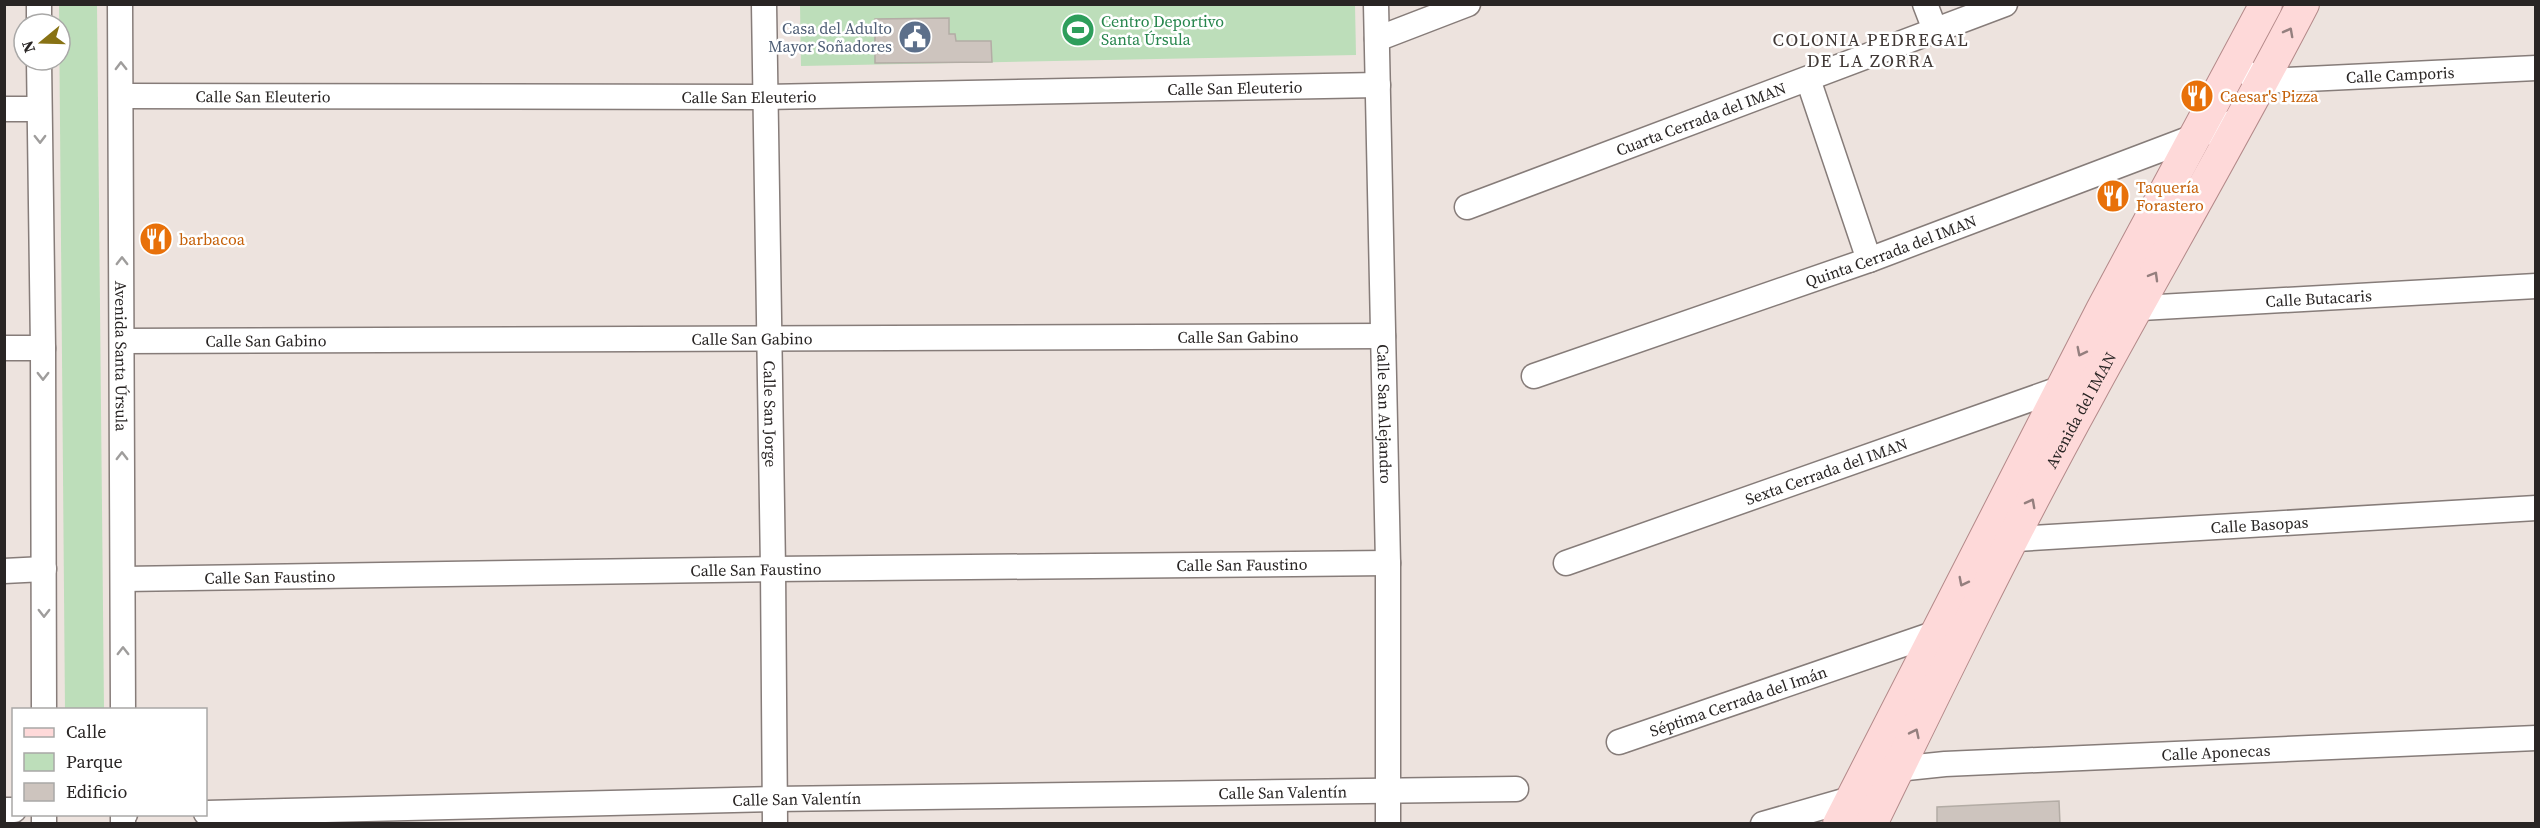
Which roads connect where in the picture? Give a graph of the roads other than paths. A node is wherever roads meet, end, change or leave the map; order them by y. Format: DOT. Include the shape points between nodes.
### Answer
graph roads {
  1 [pos="120,4"];
  2 [pos="764,4"];
  3 [pos="1376,4"];
  4 [pos="1468,4"];
  5 [pos="1925,4"];
  6 [pos="2005,4"];
  7 [pos="2266,4"];
  8 [pos="2303,4"];
  9 [pos="1935,30"];
  10 [pos="1377,39"];
  11 [pos="2233,67"];
  12 [pos="2535,68"];
  13 [pos="39,72"];
  14 [pos="1808,79"];
  15 [pos="2263,81"];
  16 [pos="1378,85"];
  17 [pos="121,96"];
  18 [pos="765,97"];
  19 [pos="4,109"];
  20 [pos="39,109"];
  21 [pos="2244,118"];
  22 [pos="2197,136"];
  23 [pos="1467,207"];
  24 [pos="1869,260"];
  25 [pos="2535,286"];
  26 [pos="2136,308"];
  27 [pos="2102,310"];
  28 [pos="1383,336"];
  29 [pos="768,338"];
  30 [pos="122,341"];
  31 [pos="4,348"];
  32 [pos="43,348"];
  33 [pos="1534,376"];
  34 [pos="2074,393"];
  35 [pos="2535,508"];
  36 [pos="1998,540"];
  37 [pos="1388,563"];
  38 [pos="1566,563"];
  39 [pos="44,569"];
  40 [pos="773,569"];
  41 [pos="4,571"];
  42 [pos="123,579"];
  43 [pos="1948,638"];
  44 [pos="44,708"];
  45 [pos="123,708"];
  46 [pos="2535,738"];
  47 [pos="1618,742"];
  48 [pos="1897,769"];
  49 [pos="1387,789"];
  50 [pos="1516,789"];
  51 [pos="774,799"];
  52 [pos="207,813"];
  53 [pos="1855,815"];
  54 [pos="1767,823"];
  55 [pos="774,824"];
  56 [pos="1388,824"];
  17 -- 1 [label="street, Avenida Santa Úrsula, one-way"];
  2 -- 18 [label="street, Calle San Jorge"];
  3 -- 10 [label="street, Calle San Alejandro"];
  4 -- 10 [label="street"];
  5 -- 9 [label="street"];
  6 -- 9 [label="street, Cuarta Cerrada del IMAN"];
  7 -- 11 [label="main road, Avenida del IMAN"];
  15 -- 8 [label="main road, Avenida del IMAN, one-way"];
  9 -- 14 [label="street, Cuarta Cerrada del IMAN"];
  10 -- 16 [label="street, Calle San Alejandro"];
  11 -- 15 [label="street"];
  11 -- 22 [label="main road, Avenida del IMAN"];
  12 -- 15 [label="street, Calle Camporis"];
  13 -- 20 [label="street"];
  14 -- 23 [label="street, Cuarta Cerrada del IMAN"];
  14 -- 24 [label="street"];
  15 -- 21 [label="main road, Avenida del IMAN"];
  16 -- 18 [label="street, Calle San Eleuterio"];
  16 -- 28 [label="street, Calle San Alejandro"];
  17 -- 18 [label="street, Calle San Eleuterio"];
  30 -- 17 [label="street, Avenida Santa Úrsula, one-way"];
  18 -- 29 [label="street, Calle San Jorge"];
  19 -- 20 [label="street"];
  20 -- 32 [label="street, one-way"];
  21 -- 22 [label="street, Quinta Cerrada del IMAN"];
  26 -- 21 [label="main road, Avenida del IMAN, one-way"];
  22 -- 24 [label="street, Quinta Cerrada del IMAN"];
  22 -- 27 [label="main road, Avenida del IMAN"];
  24 -- 33 [label="street, Quinta Cerrada del IMAN"];
  25 -- 26 [label="street, Calle Butacaris"];
  26 -- 27 [label="street, Calle Butacaris"];
  26 -- 34 [label="main road, Avenida del IMAN"];
  27 -- 34 [label="main road, Avenida del IMAN, one-way"];
  28 -- 29 [label="street, Calle San Gabino"];
  28 -- 37 [label="street, Calle San Alejandro"];
  29 -- 30 [label="street, Calle San Gabino"];
  29 -- 40 [label="street, Calle San Jorge"];
  42 -- 30 [label="street, Avenida Santa Úrsula, one-way"];
  31 -- 32 [label="street"];
  32 -- 39 [label="street, one-way"];
  34 -- 36 [label="main road, Avenida del IMAN"];
  34 -- 38 [label="street, Sexta Cerrada del IMAN"];
  35 -- 36 [label="street, Calle Basopas"];
  36 -- 43 [label="main road, Avenida del IMAN"];
  37 -- 40 [label="street, Calle San Faustino"];
  37 -- 49 [label="street, Calle San Alejandro"];
  39 -- 41 [label="street"];
  39 -- 44 [label="street, one-way"];
  40 -- 42 [label="street, Calle San Faustino"];
  40 -- 51 [label="street, Calle San Jorge"];
  45 -- 42 [label="street, Avenida Santa Úrsula, one-way"];
  43 -- 47 [label="street, Séptima Cerrada del Imán" via="1856,660"];
  48 -- 43 [label="main road, Avenida del IMAN, one-way"];
  43 -- 53 [label="main road, Avenida del IMAN"];
  46 -- 48 [label="street, Calle Aponecas"];
  48 -- 53 [label="main road, Avenida del IMAN"];
  49 -- 50 [label="street"];
  49 -- 51 [label="street, Calle San Valentín"];
  49 -- 56 [label="street, Calle San Alejandro"];
  51 -- 52 [label="street, Calle San Valentín"];
  51 -- 55 [label="street, Calle San Jorge"];
  53 -- 54 [label="street"];
}
